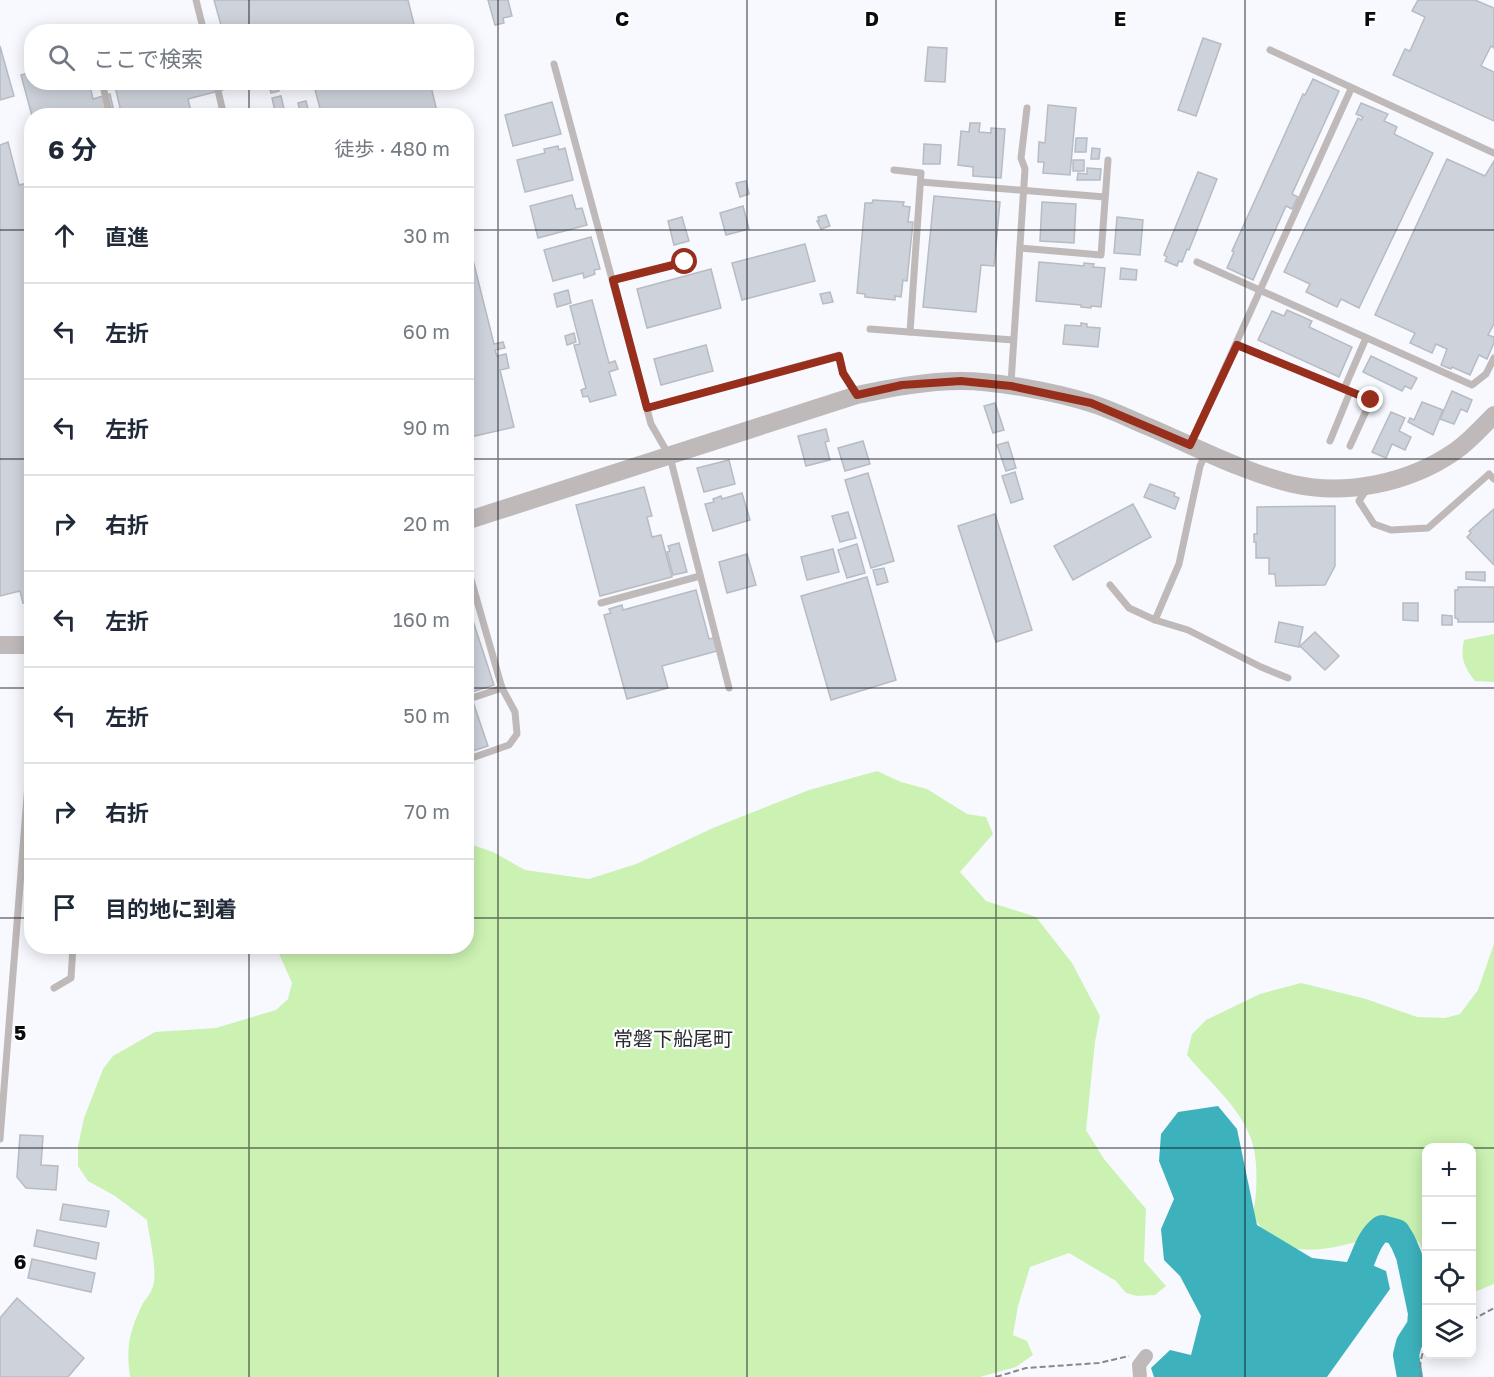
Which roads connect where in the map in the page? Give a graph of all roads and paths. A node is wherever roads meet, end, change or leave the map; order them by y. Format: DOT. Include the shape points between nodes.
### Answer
graph roads {
  1 [pos="196,0"];
  2 [pos="202,24"];
  3 [pos="1270,50"];
  4 [pos="554,64"];
  5 [pos="1351,89"];
  6 [pos="104,90"];
  7 [pos="218,90"];
  8 [pos="108,108"];
  9 [pos="223,108"];
  10 [pos="1027,108"];
  11 [pos="1494,153"];
  12 [pos="1108,160"];
  13 [pos="894,170"];
  14 [pos="921,182"];
  15 [pos="1024,190"];
  16 [pos="1105,196"];
  17 [pos="1020,248"];
  18 [pos="685,262"];
  19 [pos="1197,262"];
  20 [pos="613,280"];
  21 [pos="1261,291"];
  22 [pos="870,329"];
  23 [pos="910,332"];
  24 [pos="1366,338"];
  25 [pos="1013,340"];
  26 [pos="1237,345"];
  27 [pos="1494,358"];
  28 [pos="1011,386"];
  29 [pos="1347,391"];
  30 [pos="857,395"];
  31 [pos="647,408"];
  32 [pos="1494,415"];
  33 [pos="1330,441"];
  34 [pos="1350,446"];
  35 [pos="1198,449"];
  36 [pos="670,457"];
  37 [pos="1494,479"];
  38 [pos="1369,485"];
  39 [pos="474,518"];
  40 [pos="700,576"];
  41 [pos="1110,585"];
  42 [pos="474,590"];
  43 [pos="601,603"];
  44 [pos="1155,620"];
  45 [pos="0,645"];
  46 [pos="24,645"];
  47 [pos="1288,678"];
  48 [pos="502,688"];
  49 [pos="729,688"];
  50 [pos="474,697"];
  51 [pos="474,757"];
  52 [pos="24,840"];
  53 [pos="73,954"];
  54 [pos="54,988"];
  55 [pos="0,1139"];
  56 [pos="1494,1308"];
  57 [pos="1476,1318"];
  58 [pos="1141,1356"];
  59 [pos="1422,1356"];
  60 [pos="996,1377"];
  61 [pos="1140,1377"];
  62 [pos="1420,1377"];
  1 -- 2 [label="lane"];
  3 -- 5 [label="lane"];
  4 -- 20 [label="lane"];
  5 -- 11 [label="lane"];
  5 -- 21 [label="lane"];
  6 -- 8 [label="lane"];
  7 -- 9 [label="lane"];
  10 -- 15 [label="lane" via="1021,158"];
  12 -- 16 [label="lane"];
  13 -- 14 [label="lane" via="921,173"];
  14 -- 15 [label="lane"];
  14 -- 23 [label="lane"];
  15 -- 16 [label="lane"];
  15 -- 17 [label="lane"];
  16 -- 17 [label="lane" via="1101,255"];
  17 -- 25 [label="lane"];
  18 -- 20 [label="lane"];
  19 -- 21 [label="lane"];
  20 -- 31 [label="lane"];
  21 -- 24 [label="lane"];
  21 -- 26 [label="lane"];
  22 -- 23 [label="lane"];
  23 -- 25 [label="lane"];
  24 -- 27 [label="lane" via="1472,385 1486,374"];
  24 -- 29 [label="lane"];
  25 -- 28 [label="lane"];
  26 -- 29 [label="lane"];
  26 -- 35 [label="lane"];
  28 -- 30 [label="street" via="961,381 902,385"];
  28 -- 35 [label="street" via="1091,403"];
  29 -- 33 [label="lane"];
  29 -- 34 [label="lane" via="1371,400"];
  30 -- 31 [label="lane" via="843,373 839,356"];
  30 -- 36 [label="street"];
  31 -- 36 [label="lane" via="651,424"];
  32 -- 38 [label="street" via="1453,453 1400,478"];
  35 -- 38 [label="street" via="1292,483 1340,489"];
  35 -- 44 [label="lane" via="1200,466 1179,564"];
  36 -- 39 [label="street"];
  36 -- 40 [label="lane"];
  37 -- 38 [label="lane" via="1489,474 1428,528 1391,530 1374,524 1359,501"];
  40 -- 43 [label="lane"];
  40 -- 49 [label="lane"];
  41 -- 44 [label="lane" via="1129,608"];
  42 -- 48 [label="lane"];
  44 -- 47 [label="lane" via="1188,630"];
  45 -- 46 [label="street"];
  48 -- 50 [label="lane"];
  48 -- 51 [label="lane" via="515,712 518,734 509,745"];
  52 -- 55 [label="lane"];
  53 -- 54 [label="lane" via="71,978"];
  56 -- 57 [label="path"];
  58 -- 60 [label="path" via="1099,1364 1026,1368"];
  58 -- 61 [label="street"];
  59 -- 62 [label="path"];
}
